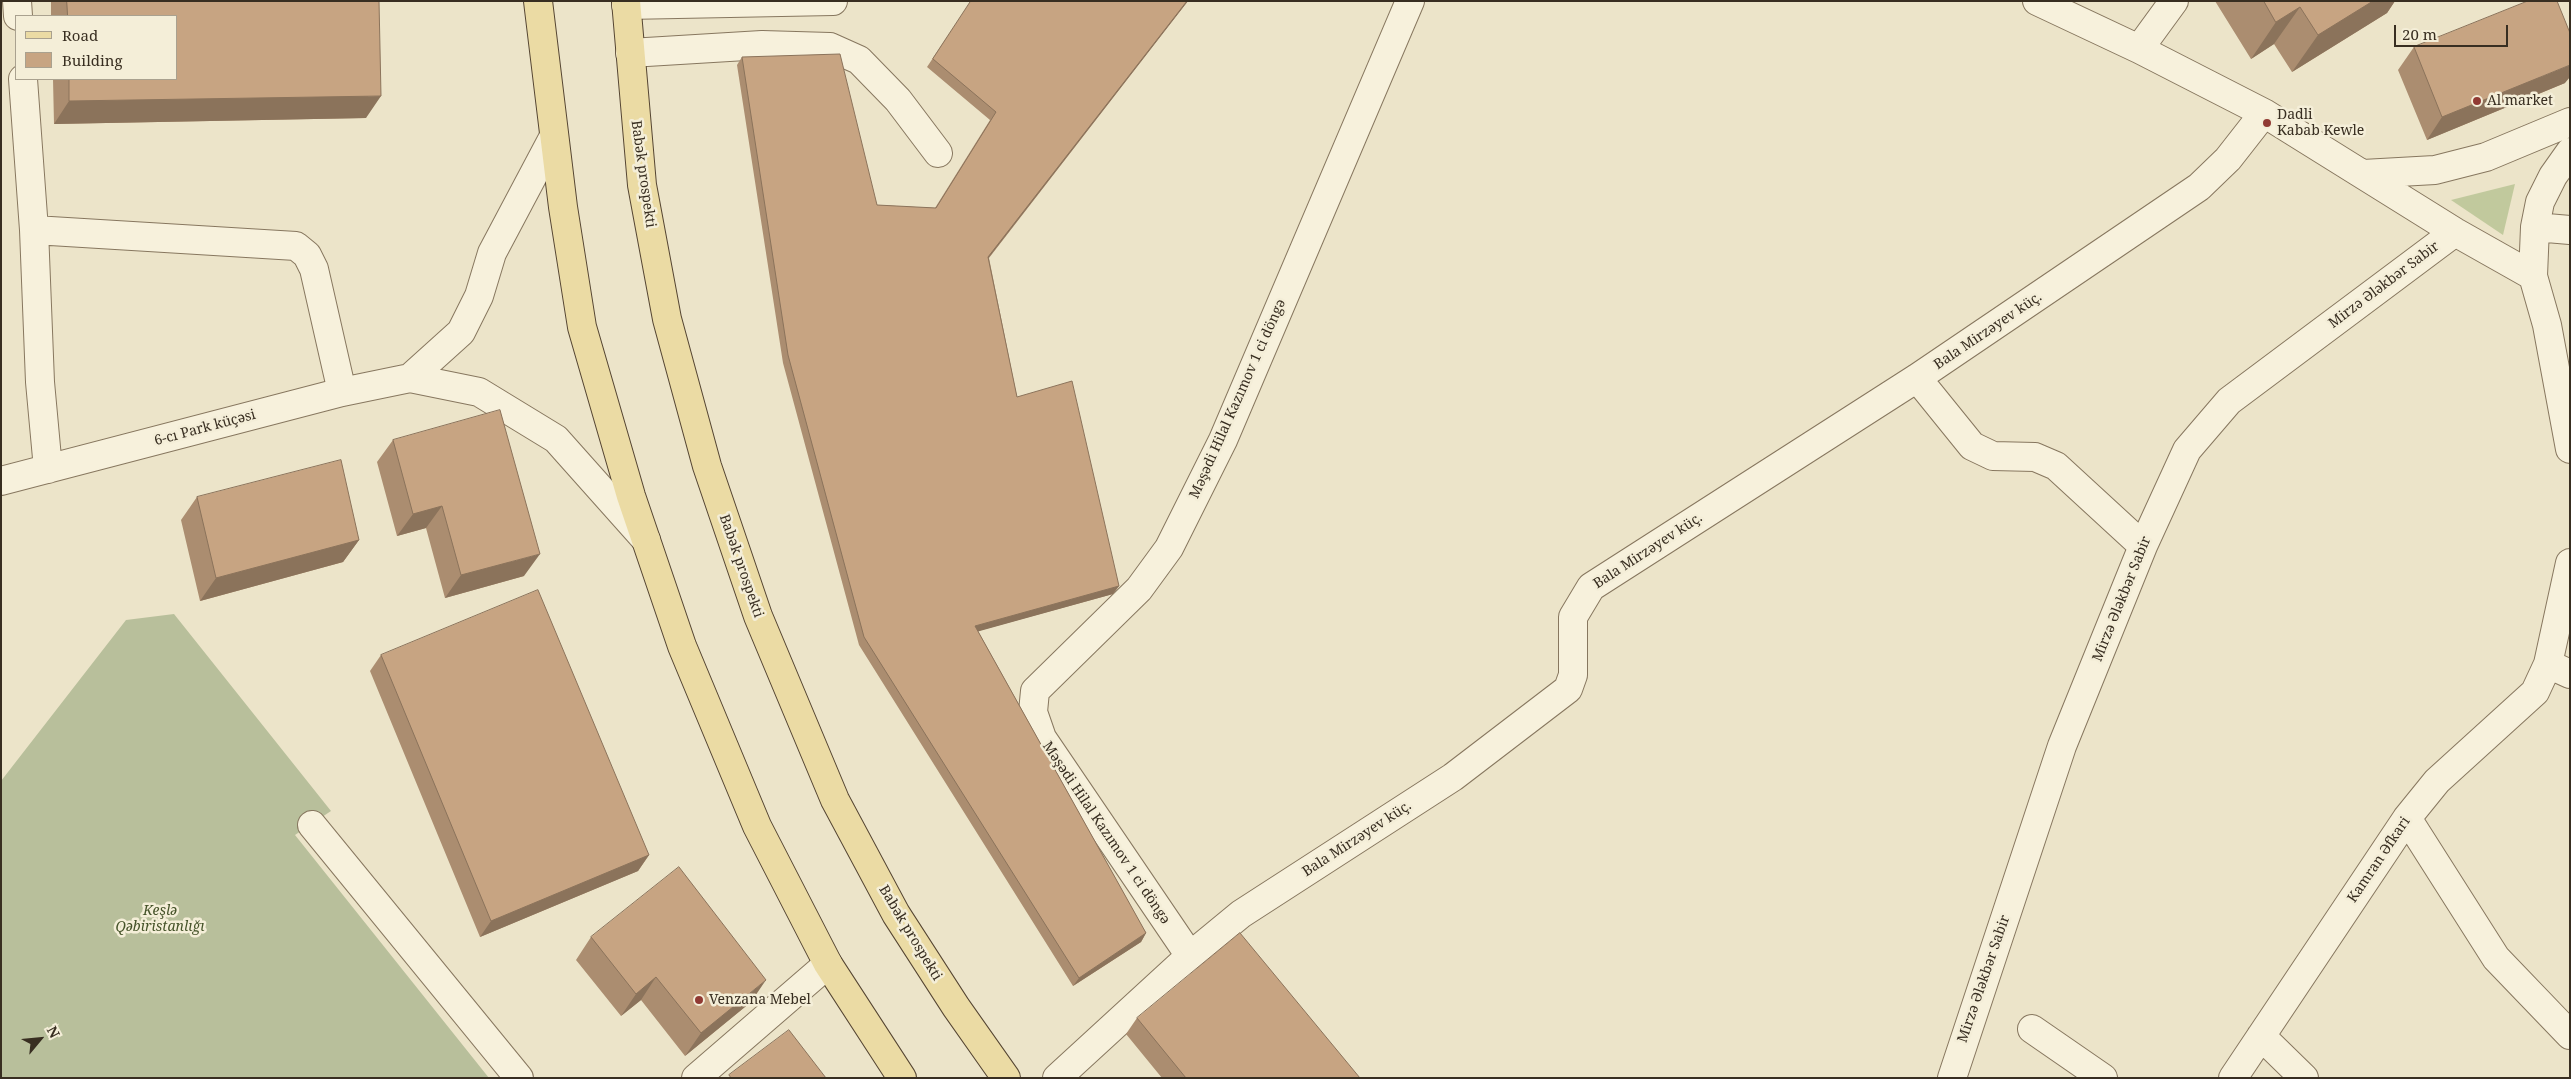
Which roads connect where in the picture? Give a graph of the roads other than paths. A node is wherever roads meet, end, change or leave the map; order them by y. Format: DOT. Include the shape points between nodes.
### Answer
graph roads {
  1 [pos="17,1"];
  2 [pos="833,1"];
  3 [pos="1410,1"];
  4 [pos="2037,1"];
  5 [pos="2174,1"];
  6 [pos="626,3"];
  7 [pos="536,4"];
  8 [pos="18,15"];
  9 [pos="2139,49"];
  10 [pos="630,53"];
  11 [pos="23,80"];
  12 [pos="2264,113"];
  13 [pos="2570,122"];
  14 [pos="554,136"];
  15 [pos="2570,152"];
  16 [pos="938,153"];
  17 [pos="2363,174"];
  18 [pos="2535,228"];
  19 [pos="34,230"];
  20 [pos="2570,230"];
  21 [pos="2455,232"];
  22 [pos="2534,276"];
  23 [pos="410,378"];
  24 [pos="1917,378"];
  25 [pos="342,392"];
  26 [pos="2570,449"];
  27 [pos="48,469"];
  28 [pos="1,482"];
  29 [pos="646,540"];
  30 [pos="2143,546"];
  31 [pos="2570,563"];
  32 [pos="2559,669"];
  33 [pos="2407,818"];
  34 [pos="312,825"];
  35 [pos="1190,956"];
  36 [pos="828,964"];
  37 [pos="2032,1029"];
  38 [pos="2570,1035"];
  39 [pos="2261,1036"];
  40 [pos="519,1078"];
  41 [pos="696,1078"];
  42 [pos="902,1078"];
  43 [pos="1006,1078"];
  44 [pos="1056,1078"];
  45 [pos="1952,1078"];
  46 [pos="2104,1078"];
  47 [pos="2233,1078"];
  48 [pos="2304,1078"];
  1 -- 8 [label="street"];
  2 -- 6 [label="street"];
  3 -- 35 [label="street, Məşədi Hilal Kazımov 1 ci döngə" via="1223,440 1169,548 1139,589 1035,691 1033,712 1042,738"];
  4 -- 9 [label="street"];
  5 -- 9 [label="street"];
  6 -- 10 [label="main road, Babək prospekti"];
  7 -- 14 [label="main road"];
  9 -- 12 [label="street"];
  10 -- 16 [label="street" via="762,45 830,47 859,60 898,100"];
  10 -- 43 [label="main road, Babək prospekti" via="642,185 667,319 707,466 758,616 790,698 840,809 896,914"];
  11 -- 19 [label="street"];
  12 -- 17 [label="street"];
  12 -- 24 [label="street, Bala Mirzəyev küç." via="2228,159 2199,187"];
  13 -- 17 [label="street" via="2486,157 2435,170"];
  14 -- 23 [label="street" via="492,253 479,296 461,332"];
  14 -- 29 [label="main road" via="582,327"];
  15 -- 18 [label="street" via="2540,202"];
  17 -- 21 [label="street"];
  18 -- 20 [label="street"];
  18 -- 22 [label="street"];
  19 -- 25 [label="street" via="296,246 307,255 314,269"];
  19 -- 27 [label="street" via="40,382"];
  21 -- 22 [label="street"];
  21 -- 30 [label="street, Mirzə Ələkbər Sabir" via="2229,400 2187,450"];
  22 -- 26 [label="street" via="2547,325"];
  23 -- 25 [label="street, 6-cı Park küçəsi"];
  23 -- 29 [label="street" via="479,392 556,439"];
  24 -- 30 [label="street" via="1972,446 1993,456 2035,457 2056,466"];
  24 -- 35 [label="street, Bala Mirzəyev küç." via="1591,587 1572,617 1573,675 1568,689 1453,777 1241,914"];
  25 -- 27 [label="street, 6-cı Park küçəsi"];
  27 -- 28 [label="street, 6-cı Park küçəsi"];
  29 -- 36 [label="main road" via="682,646 750,808"];
  30 -- 45 [label="street, Mirzə Ələkbər Sabir" via="2062,746"];
  31 -- 32 [label="street, Kamran Əfkari"];
  32 -- 33 [label="street, Kamran Əfkari" via="2437,781"];
  33 -- 38 [label="street" via="2496,958"];
  33 -- 39 [label="street, Kamran Əfkari"];
  34 -- 40 [label="street"];
  35 -- 44 [label="street, Bala Mirzəyev küç."];
  36 -- 41 [label="street"];
  36 -- 42 [label="main road"];
  37 -- 46 [label="street"];
  39 -- 47 [label="street, Kamran Əfkari"];
  39 -- 48 [label="street"];
}
